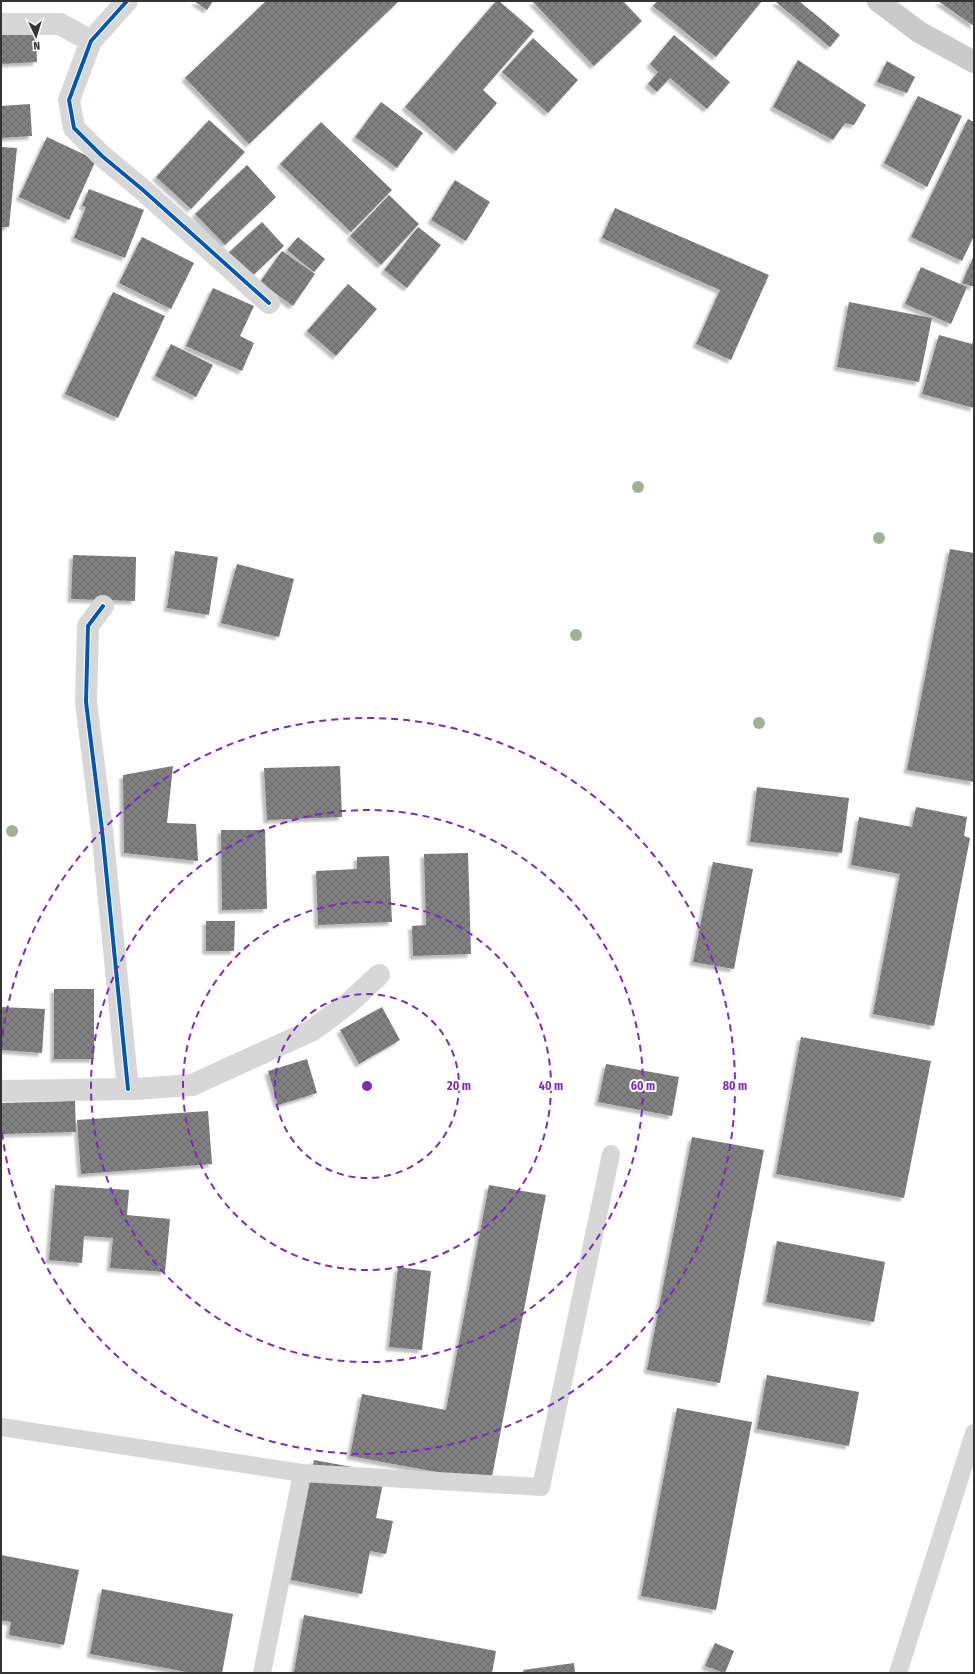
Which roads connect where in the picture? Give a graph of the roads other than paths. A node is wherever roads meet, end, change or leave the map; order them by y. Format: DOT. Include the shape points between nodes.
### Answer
graph roads {
  1 [pos="127,1"];
  2 [pos="878,1"];
  3 [pos="1,24"];
  4 [pos="92,40"];
  5 [pos="974,62"];
  6 [pos="269,303"];
  7 [pos="103,606"];
  8 [pos="379,975"];
  9 [pos="128,1089"];
  10 [pos="1,1091"];
  11 [pos="611,1154"];
  12 [pos="1,1426"];
  13 [pos="974,1433"];
  14 [pos="302,1473"];
  15 [pos="262,1673"];
  16 [pos="898,1673"];
  1 -- 4 [label="street"];
  2 -- 5 [label="main road" via="920,32"];
  3 -- 4 [label="street" via="60,24"];
  4 -- 6 [label="street" via="69,100 74,128 102,156"];
  7 -- 9 [label="street" via="88,626 86,702 102,830"];
  8 -- 9 [label="street" via="350,1002 313,1030 192,1085"];
  9 -- 10 [label="street"];
  11 -- 14 [label="lane" via="541,1487"];
  12 -- 14 [label="lane"];
  13 -- 16 [label="lane"];
  14 -- 15 [label="lane"];
}
